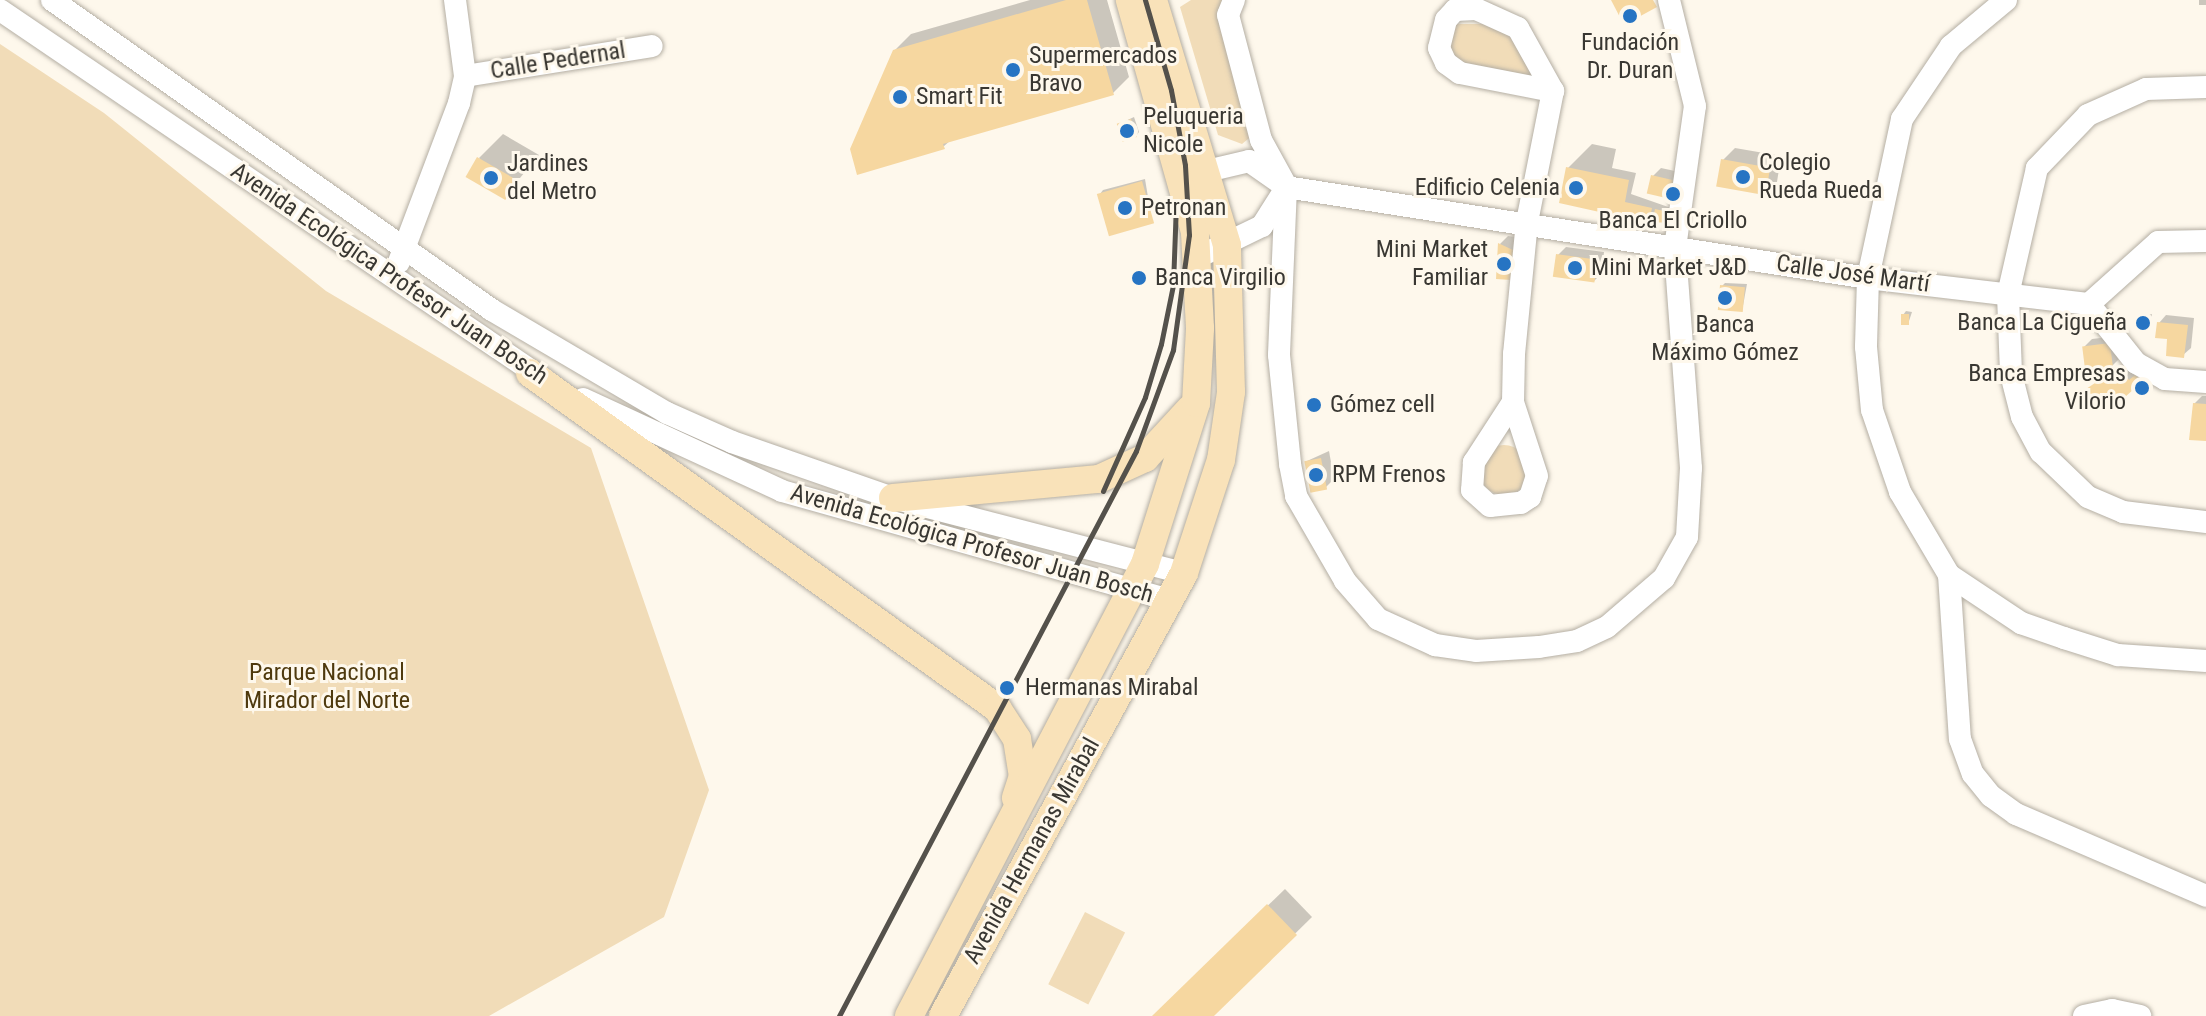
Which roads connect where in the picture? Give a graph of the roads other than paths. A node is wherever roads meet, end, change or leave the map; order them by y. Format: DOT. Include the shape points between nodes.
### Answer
graph roads {
  1 [pos="52,0"];
  2 [pos="455,0"];
  3 [pos="1130,0"];
  4 [pos="1153,0"];
  5 [pos="1234,0"];
  6 [pos="1669,0"];
  7 [pos="2006,0"];
  8 [pos="0,10"];
  9 [pos="652,46"];
  10 [pos="465,76"];
  11 [pos="2206,87"];
  12 [pos="1553,91"];
  13 [pos="1192,174"];
  14 [pos="1286,187"];
  15 [pos="1527,222"];
  16 [pos="2206,241"];
  17 [pos="1227,245"];
  18 [pos="1675,248"];
  19 [pos="402,250"];
  20 [pos="1196,258"];
  21 [pos="1868,278"];
  22 [pos="393,280"];
  23 [pos="2008,295"];
  24 [pos="2089,304"];
  25 [pos="530,373"];
  26 [pos="2206,382"];
  27 [pos="1513,402"];
  28 [pos="1196,403"];
  29 [pos="893,498"];
  30 [pos="2206,522"];
  31 [pos="1145,564"];
  32 [pos="1184,573"];
  33 [pos="1949,575"];
  34 [pos="1132,590"];
  35 [pos="1169,600"];
  36 [pos="2206,661"];
  37 [pos="1001,840"];
  38 [pos="2206,896"];
  39 [pos="909,1016"];
  40 [pos="943,1016"];
  41 [pos="2084,1016"];
  42 [pos="2140,1016"];
  1 -- 19 [label="street, Avenida Ecológica Profesor Juan Bosch"];
  2 -- 10 [label="street"];
  3 -- 13 [label="main road, Avenida Hermanas Mirabal"];
  4 -- 13 [label="main road, Avenida Hermanas Mirabal"];
  5 -- 14 [label="street" via="1228,15 1261,140"];
  6 -- 18 [label="street" via="1695,106"];
  7 -- 21 [label="street" via="1951,46 1902,119"];
  8 -- 22 [label="street, Avenida Ecológica Profesor Juan Bosch"];
  9 -- 10 [label="street, Calle Pedernal"];
  10 -- 19 [label="street" via="452,127"];
  11 -- 23 [label="street" via="2146,89 2088,115 2037,168"];
  12 -- 12 [label="street" via="1518,28 1476,9 1455,10 1446,20 1439,48 1446,63 1460,73"];
  12 -- 15 [label="street"];
  13 -- 14 [label="street" via="1249,161"];
  13 -- 17 [label="main road, Avenida Hermanas Mirabal"];
  13 -- 20 [label="main road, Avenida Hermanas Mirabal"];
  14 -- 15 [label="street, Calle José Martí"];
  14 -- 17 [label="street" via="1262,226"];
  14 -- 18 [label="street" via="1279,355 1296,496 1345,581 1378,619 1435,645 1476,651 1577,641 1638,605 1664,578 1687,537 1691,468"];
  15 -- 18 [label="street, Calle José Martí"];
  15 -- 27 [label="street"];
  16 -- 24 [label="street" via="2158,242"];
  17 -- 20 [label="street"];
  17 -- 32 [label="main road, Avenida Hermanas Mirabal" via="1231,392 1221,460"];
  18 -- 21 [label="street, Calle José Martí"];
  19 -- 22 [label="street"];
  19 -- 29 [label="street, Avenida Ecológica Profesor Juan Bosch" via="547,346 667,413 732,442"];
  20 -- 28 [label="main road, Avenida Hermanas Mirabal"];
  21 -- 23 [label="street, Calle José Martí"];
  21 -- 33 [label="street" via="1866,347 1872,410 1900,492"];
  22 -- 25 [label="street, Avenida Ecológica Profesor Juan Bosch"];
  23 -- 24 [label="street, Calle José Martí"];
  23 -- 30 [label="street" via="2011,374 2022,417 2063,476 2088,497 2123,512"];
  24 -- 26 [label="street" via="2136,363 2165,379"];
  25 -- 34 [label="street, Avenida Ecológica Profesor Juan Bosch" via="685,450 782,491"];
  25 -- 37 [label="main road" via="997,708 1017,739 1023,776"];
  28 -- 29 [label="main road" via="1145,458 1099,479"];
  28 -- 31 [label="main road, Avenida Hermanas Mirabal"];
  29 -- 31 [label="street, Avenida Ecológica Profesor Juan Bosch"];
  31 -- 32 [label="street, Avenida Ecológica Profesor Juan Bosch"];
  31 -- 34 [label="main road, Avenida Hermanas Mirabal"];
  32 -- 35 [label="main road, Avenida Hermanas Mirabal"];
  33 -- 36 [label="street" via="2021,623 2064,638 2118,655"];
  33 -- 38 [label="street" via="1960,739 1973,774 2016,814"];
  34 -- 35 [label="street, Avenida Ecológica Profesor Juan Bosch"];
  34 -- 37 [label="main road, Avenida Hermanas Mirabal"];
  35 -- 40 [label="main road, Avenida Hermanas Mirabal"];
  37 -- 39 [label="main road, Avenida Hermanas Mirabal"];
  41 -- 42 [label="street" via="2112,1010"];
}
